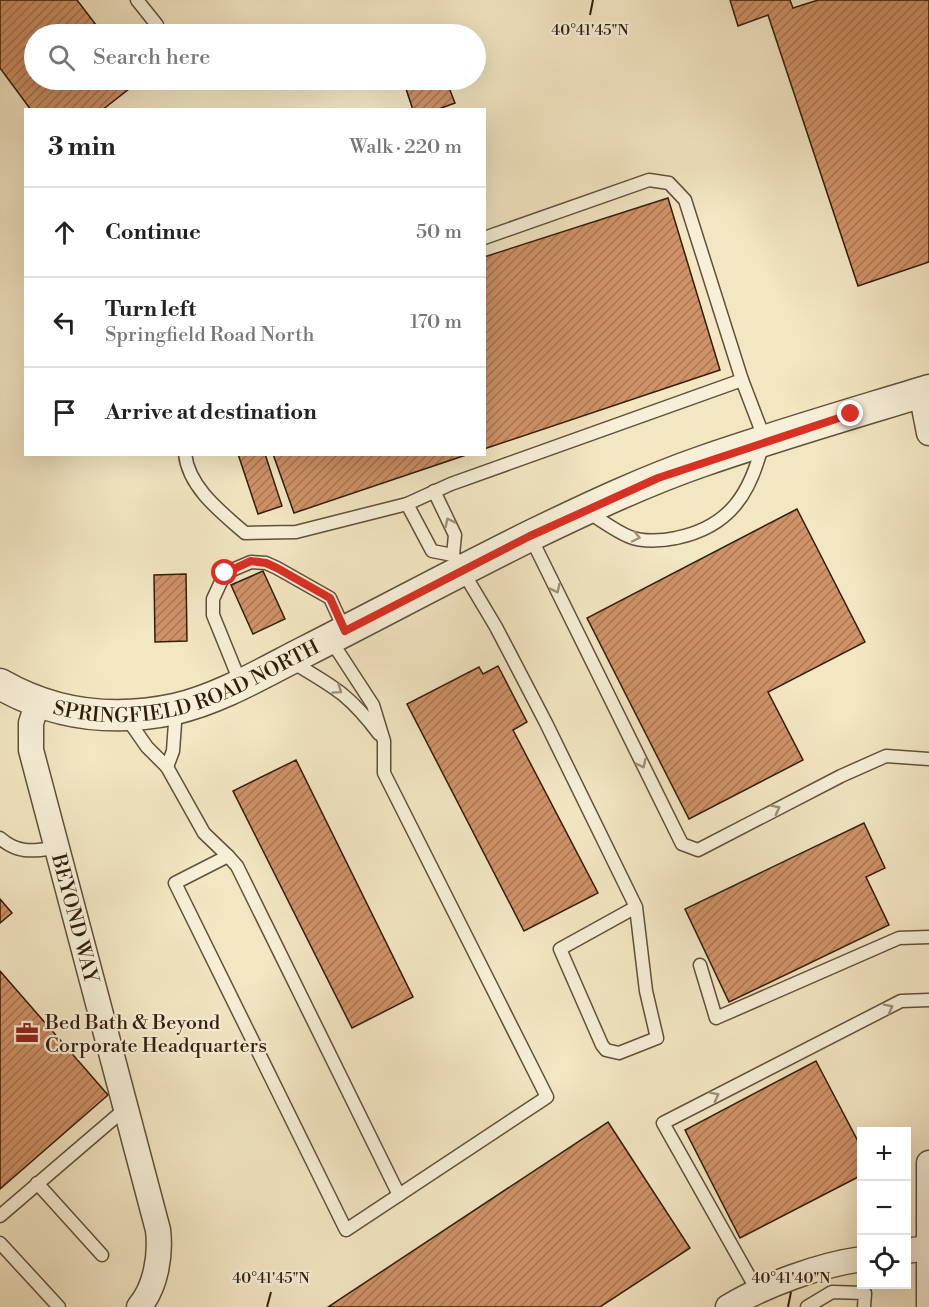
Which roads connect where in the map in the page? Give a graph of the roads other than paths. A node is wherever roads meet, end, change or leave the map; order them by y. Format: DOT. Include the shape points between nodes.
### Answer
graph roads {
  1 [pos="137,0"];
  2 [pos="156,24"];
  3 [pos="486,237"];
  4 [pos="742,380"];
  5 [pos="925,391"];
  6 [pos="929,433"];
  7 [pos="764,442"];
  8 [pos="185,456"];
  9 [pos="435,492"];
  10 [pos="407,504"];
  11 [pos="585,510"];
  12 [pos="530,536"];
  13 [pos="458,563"];
  14 [pos="337,635"];
  15 [pos="288,660"];
  16 [pos="0,684"];
  17 [pos="241,684"];
  18 [pos="38,701"];
  19 [pos="176,708"];
  20 [pos="126,716"];
  21 [pos="384,741"];
  22 [pos="929,759"];
  23 [pos="167,767"];
  24 [pos="0,838"];
  25 [pos="56,848"];
  26 [pos="228,856"];
  27 [pos="636,907"];
  28 [pos="929,937"];
  29 [pos="700,965"];
  30 [pos="929,1000"];
  31 [pos="126,1108"];
  32 [pos="929,1163"];
  33 [pos="37,1184"];
  34 [pos="399,1196"];
  35 [pos="929,1201"];
  36 [pos="0,1216"];
  37 [pos="0,1243"];
  38 [pos="917,1250"];
  39 [pos="102,1255"];
  40 [pos="857,1260"];
  41 [pos="758,1292"];
  42 [pos="144,1305"];
  43 [pos="59,1307"];
  44 [pos="728,1307"];
  45 [pos="807,1307"];
  46 [pos="864,1307"];
  47 [pos="929,1307"];
  1 -- 2 [label="lane"];
  3 -- 4 [label="lane" via="649,180 669,183 685,200"];
  4 -- 7 [label="lane"];
  4 -- 9 [label="lane"];
  5 -- 6 [label="street"];
  5 -- 7 [label="street, SPRINGFIELD ROAD NORTH"];
  7 -- 11 [label="street, SPRINGFIELD ROAD NORTH" via="658,478"];
  11 -- 7 [label="lane, one-way" via="632,538 665,540 693,535 724,517 741,500 755,474"];
  8 -- 10 [label="lane" via="187,470 215,507 245,533 296,532"];
  9 -- 10 [label="lane"];
  13 -- 9 [label="lane, one-way" via="455,535"];
  10 -- 13 [label="lane" via="432,551"];
  11 -- 12 [label="street, SPRINGFIELD ROAD NORTH"];
  12 -- 13 [label="street, SPRINGFIELD ROAD NORTH"];
  12 -- 22 [label="lane, one-way" via="682,844 698,850 886,756"];
  13 -- 14 [label="street, SPRINGFIELD ROAD NORTH"];
  13 -- 27 [label="lane" via="546,723"];
  14 -- 15 [label="street, SPRINGFIELD ROAD NORTH"];
  14 -- 17 [label="lane" via="330,598 277,568 251,561 225,573 213,599 213,615"];
  14 -- 21 [label="lane" via="373,705"];
  15 -- 17 [label="street, SPRINGFIELD ROAD NORTH"];
  15 -- 21 [label="lane, one-way" via="342,692"];
  16 -- 18 [label="street, SPRINGFIELD ROAD NORTH"];
  17 -- 19 [label="street, SPRINGFIELD ROAD NORTH"];
  18 -- 20 [label="street, SPRINGFIELD ROAD NORTH" via="89,715"];
  18 -- 25 [label="street, BEYOND WAY" via="31,723 31,750"];
  19 -- 20 [label="street, SPRINGFIELD ROAD NORTH"];
  19 -- 23 [label="lane" via="173,751"];
  20 -- 23 [label="lane" via="147,747"];
  21 -- 34 [label="lane" via="384,773 547,1097"];
  23 -- 26 [label="lane" via="204,833"];
  24 -- 25 [label="lane" via="23,852"];
  25 -- 31 [label="street, BEYOND WAY"];
  26 -- 34 [label="lane" via="237,866"];
  26 -- 34 [label="lane" via="175,883 346,1230"];
  27 -- 27 [label="lane" via="560,949 602,1045 619,1053 657,1038 646,992"];
  28 -- 29 [label="lane" via="899,938 716,1018"];
  41 -- 30 [label="lane, one-way" via="663,1123 902,1001"];
  31 -- 33 [label="lane"];
  31 -- 42 [label="street, BEYOND WAY" via="160,1243"];
  32 -- 35 [label="street"];
  33 -- 36 [label="lane"];
  33 -- 39 [label="lane"];
  35 -- 38 [label="street"];
  37 -- 43 [label="lane"];
  38 -- 47 [label="street"];
  40 -- 41 [label="street" via="837,1263"];
  41 -- 44 [label="street"];
  45 -- 46 [label="lane" via="832,1292 864,1293"];
}
